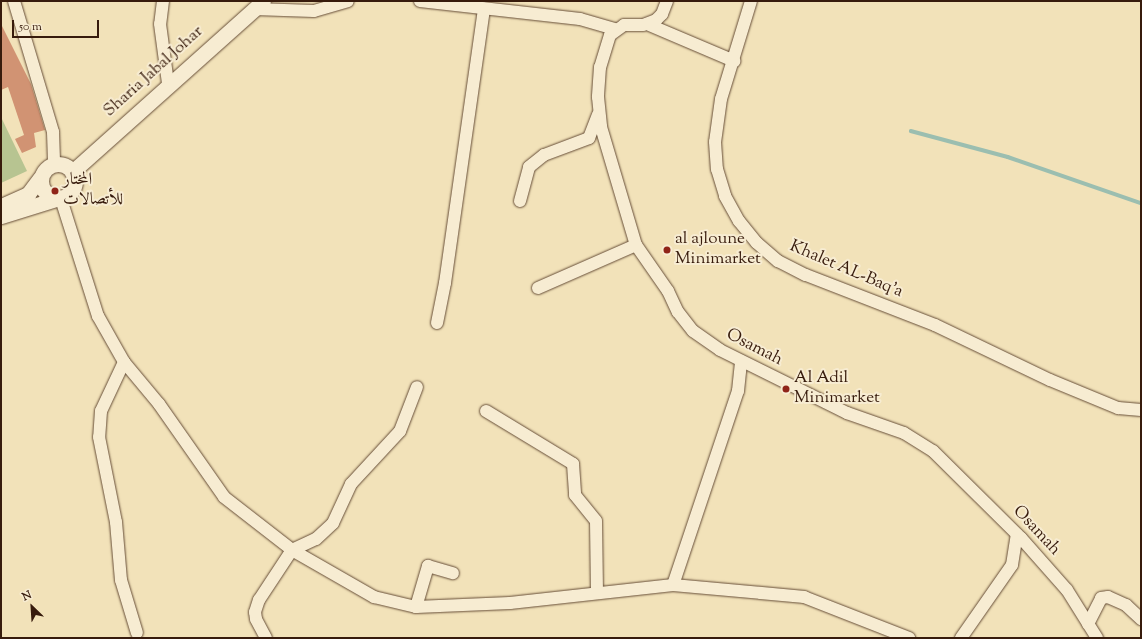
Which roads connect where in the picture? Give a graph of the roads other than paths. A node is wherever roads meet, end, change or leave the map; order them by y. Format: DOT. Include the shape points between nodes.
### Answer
graph roads {
  1 [pos="14,1"];
  2 [pos="164,1"];
  3 [pos="348,1"];
  4 [pos="420,1"];
  5 [pos="667,1"];
  6 [pos="751,1"];
  7 [pos="258,5"];
  8 [pos="484,9"];
  9 [pos="648,24"];
  10 [pos="615,29"];
  11 [pos="734,61"];
  12 [pos="168,83"];
  13 [pos="599,114"];
  14 [pos="54,164"];
  15 [pos="72,172"];
  16 [pos="40,178"];
  17 [pos="59,199"];
  18 [pos="520,201"];
  19 [pos="1,206"];
  20 [pos="1,216"];
  21 [pos="636,245"];
  22 [pos="538,288"];
  23 [pos="437,323"];
  24 [pos="741,361"];
  25 [pos="124,362"];
  26 [pos="417,387"];
  27 [pos="1141,410"];
  28 [pos="486,411"];
  29 [pos="1017,534"];
  30 [pos="292,550"];
  31 [pos="453,572"];
  32 [pos="673,585"];
  33 [pos="597,592"];
  34 [pos="416,607"];
  35 [pos="1141,619"];
  36 [pos="1088,624"];
  37 [pos="138,633"];
  38 [pos="266,638"];
  39 [pos="909,638"];
  40 [pos="961,638"];
  41 [pos="1097,638"];
  1 -- 14 [label="street" via="53,132"];
  2 -- 12 [label="street" via="160,24"];
  3 -- 7 [label="street" via="314,11"];
  4 -- 8 [label="street"];
  5 -- 9 [label="street" via="659,17"];
  6 -- 11 [label="street, Khalet AL-Baq'a"];
  7 -- 12 [label="street, Sharia Jabal Johar"];
  8 -- 10 [label="street" via="580,19"];
  8 -- 23 [label="street"];
  9 -- 10 [label="street" via="629,24"];
  9 -- 11 [label="street"];
  10 -- 13 [label="street, Osamah" via="607,41 600,67"];
  11 -- 27 [label="street, Khalet AL-Baq'a" via="718,113 715,142 717,169 731,209 747,232 767,252 806,275 935,325 1050,380 1118,408"];
  12 -- 15 [label="street, Sharia Jabal Johar"];
  13 -- 18 [label="street" via="589,138 544,155 529,167"];
  13 -- 21 [label="street, Osamah"];
  14 -- 15 [label="street" via="64,165"];
  14 -- 16 [label="street" via="45,169"];
  15 -- 17 [label="street" via="75,186 70,194"];
  16 -- 17 [label="street" via="43,192"];
  16 -- 19 [label="street" via="28,194"];
  17 -- 20 [label="street"];
  17 -- 25 [label="street" via="98,316"];
  21 -- 22 [label="street"];
  21 -- 24 [label="street, Osamah" via="668,291 678,312 693,331 712,346"];
  24 -- 29 [label="street, Osamah" via="847,413 888,426 919,442 946,462"];
  24 -- 32 [label="street" via="738,391"];
  25 -- 30 [label="street" via="158,404 224,496"];
  25 -- 37 [label="street" via="101,411 99,437 116,522 121,580"];
  26 -- 30 [label="street" via="400,431 352,484 333,523 316,539"];
  28 -- 33 [label="street" via="572,464 575,495 596,521"];
  29 -- 36 [label="street, Osamah" via="1067,590"];
  29 -- 40 [label="street" via="1012,565"];
  30 -- 34 [label="street" via="374,597"];
  30 -- 38 [label="street" via="256,608 257,623"];
  31 -- 34 [label="street" via="428,566"];
  32 -- 33 [label="street"];
  32 -- 39 [label="street" via="804,597"];
  33 -- 34 [label="street" via="510,604"];
  35 -- 36 [label="street" via="1126,605 1108,596 1101,598"];
  36 -- 41 [label="street, Osamah"];
}
